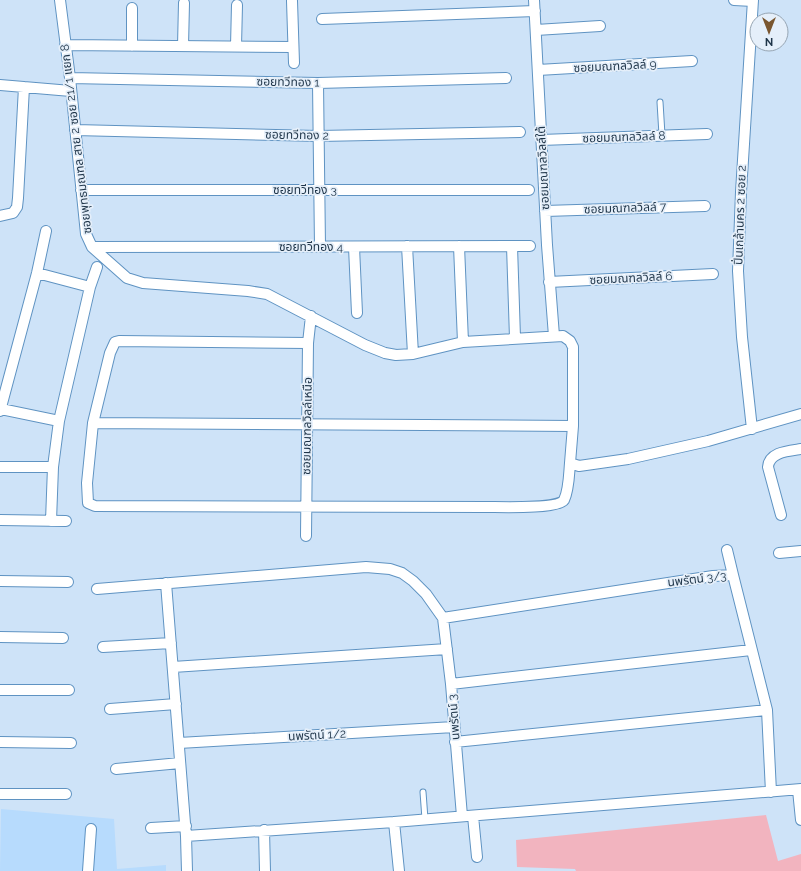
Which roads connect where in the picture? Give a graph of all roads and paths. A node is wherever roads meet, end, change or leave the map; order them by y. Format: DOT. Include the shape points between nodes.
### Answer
graph roads {
  1 [pos="60,0"];
  2 [pos="534,0"];
  3 [pos="734,0"];
  4 [pos="292,1"];
  5 [pos="753,1"];
  6 [pos="184,3"];
  7 [pos="237,5"];
  8 [pos="132,8"];
  9 [pos="536,11"];
  10 [pos="322,20"];
  11 [pos="600,26"];
  12 [pos="536,30"];
  13 [pos="65,45"];
  14 [pos="132,46"];
  15 [pos="183,46"];
  16 [pos="236,46"];
  17 [pos="293,47"];
  18 [pos="692,61"];
  19 [pos="294,63"];
  20 [pos="538,70"];
  21 [pos="70,78"];
  22 [pos="506,78"];
  23 [pos="318,83"];
  24 [pos="0,85"];
  25 [pos="24,87"];
  26 [pos="71,91"];
  27 [pos="660,102"];
  28 [pos="75,130"];
  29 [pos="520,132"];
  30 [pos="707,134"];
  31 [pos="662,135"];
  32 [pos="319,136"];
  33 [pos="541,140"];
  34 [pos="81,190"];
  35 [pos="320,190"];
  36 [pos="530,190"];
  37 [pos="705,206"];
  38 [pos="545,211"];
  39 [pos="0,216"];
  40 [pos="46,231"];
  41 [pos="407,246"];
  42 [pos="459,246"];
  43 [pos="512,246"];
  44 [pos="530,246"];
  45 [pos="92,247"];
  46 [pos="320,247"];
  47 [pos="354,247"];
  48 [pos="97,266"];
  49 [pos="37,273"];
  50 [pos="713,274"];
  51 [pos="550,282"];
  52 [pos="90,287"];
  53 [pos="357,313"];
  54 [pos="311,316"];
  55 [pos="554,336"];
  56 [pos="515,338"];
  57 [pos="463,342"];
  58 [pos="308,343"];
  59 [pos="413,354"];
  60 [pos="0,371"];
  61 [pos="11,372"];
  62 [pos="1,410"];
  63 [pos="801,414"];
  64 [pos="59,421"];
  65 [pos="93,423"];
  66 [pos="307,424"];
  67 [pos="573,426"];
  68 [pos="752,429"];
  69 [pos="801,449"];
  70 [pos="570,463"];
  71 [pos="0,467"];
  72 [pos="53,467"];
  73 [pos="306,507"];
  74 [pos="781,515"];
  75 [pos="0,520"];
  76 [pos="66,520"];
  77 [pos="50,521"];
  78 [pos="306,536"];
  79 [pos="727,550"];
  80 [pos="801,551"];
  81 [pos="779,554"];
  82 [pos="733,574"];
  83 [pos="0,581"];
  84 [pos="68,582"];
  85 [pos="166,583"];
  86 [pos="97,589"];
  87 [pos="443,618"];
  88 [pos="0,637"];
  89 [pos="63,638"];
  90 [pos="171,643"];
  91 [pos="103,647"];
  92 [pos="448,649"];
  93 [pos="751,650"];
  94 [pos="173,666"];
  95 [pos="451,684"];
  96 [pos="0,690"];
  97 [pos="69,690"];
  98 [pos="176,704"];
  99 [pos="110,709"];
  100 [pos="767,710"];
  101 [pos="454,727"];
  102 [pos="0,742"];
  103 [pos="456,742"];
  104 [pos="72,743"];
  105 [pos="179,743"];
  106 [pos="180,763"];
  107 [pos="116,769"];
  108 [pos="799,790"];
  109 [pos="423,792"];
  110 [pos="771,792"];
  111 [pos="0,794"];
  112 [pos="66,794"];
  113 [pos="462,816"];
  114 [pos="473,816"];
  115 [pos="425,819"];
  116 [pos="801,820"];
  117 [pos="394,822"];
  118 [pos="150,828"];
  119 [pos="90,829"];
  120 [pos="264,830"];
  121 [pos="186,831"];
  122 [pos="477,857"];
  123 [pos="88,871"];
  124 [pos="187,871"];
  125 [pos="265,871"];
  126 [pos="399,871"];
  1 -- 13 [label="street, ซอยพุทธมณฑล สาย 2 ซอย 21/1 แยก 8"];
  2 -- 9 [label="street, ซอยมณฑลวิลล์ใต้"];
  3 -- 5 [label="street"];
  4 -- 17 [label="street"];
  5 -- 68 [label="street, ปิ่นเกล้านคร 2 ซอย 2" via="738,271"];
  6 -- 15 [label="street"];
  7 -- 16 [label="street"];
  8 -- 14 [label="street"];
  9 -- 10 [label="street"];
  9 -- 12 [label="street, ซอยมณฑลวิลล์ใต้"];
  11 -- 12 [label="street"];
  12 -- 20 [label="street, ซอยมณฑลวิลล์ใต้"];
  13 -- 14 [label="street"];
  13 -- 21 [label="street, ซอยพุทธมณฑล สาย 2 ซอย 21/1 แยก 8"];
  14 -- 15 [label="street"];
  15 -- 16 [label="street"];
  16 -- 17 [label="street"];
  17 -- 19 [label="street"];
  18 -- 20 [label="street, ซอยมณฑลวิลล์ 9"];
  20 -- 33 [label="street, ซอยมณฑลวิลล์ใต้"];
  21 -- 23 [label="street, ซอยทวีทอง 1"];
  21 -- 26 [label="street, ซอยพุทธมณฑล สาย 2 ซอย 21/1 แยก 8"];
  22 -- 23 [label="street, ซอยทวีทอง 1"];
  23 -- 32 [label="street"];
  24 -- 25 [label="street"];
  25 -- 26 [label="street"];
  25 -- 39 [label="street" via="17,207 13,213"];
  26 -- 28 [label="street, ซอยพุทธมณฑล สาย 2 ซอย 21/1 แยก 8"];
  27 -- 31 [label="lane"];
  28 -- 32 [label="street, ซอยทวีทอง 2"];
  28 -- 34 [label="street, ซอยพุทธมณฑล สาย 2 ซอย 21/1 แยก 8"];
  29 -- 32 [label="street, ซอยทวีทอง 2"];
  30 -- 31 [label="street, ซอยมณฑลวิลล์ 8"];
  31 -- 33 [label="street, ซอยมณฑลวิลล์ 8"];
  32 -- 35 [label="street"];
  33 -- 38 [label="street, ซอยมณฑลวิลล์ใต้"];
  34 -- 35 [label="street, ซอยทวีทอง 3"];
  34 -- 45 [label="street, ซอยพุทธมณฑล สาย 2 ซอย 21/1 แยก 8" via="86,234"];
  35 -- 36 [label="street, ซอยทวีทอง 3"];
  35 -- 46 [label="street"];
  37 -- 38 [label="street, ซอยมณฑลวิลล์ 7"];
  38 -- 51 [label="street, ซอยมณฑลวิลล์ใต้"];
  40 -- 49 [label="street"];
  41 -- 42 [label="street, ซอยทวีทอง 4"];
  41 -- 47 [label="street, ซอยทวีทอง 4"];
  41 -- 59 [label="street"];
  42 -- 43 [label="street, ซอยทวีทอง 4"];
  42 -- 57 [label="street"];
  43 -- 44 [label="street, ซอยทวีทอง 4"];
  43 -- 56 [label="street"];
  45 -- 46 [label="street, ซอยทวีทอง 4"];
  45 -- 54 [label="street, ซอยพุทธมณฑล สาย 2 ซอย 21/1 แยก 8" via="133,281 258,292"];
  46 -- 47 [label="street, ซอยทวีทอง 4"];
  47 -- 53 [label="street"];
  48 -- 52 [label="street"];
  49 -- 52 [label="street"];
  49 -- 61 [label="street"];
  50 -- 51 [label="street, ซอยมณฑลวิลล์ 6"];
  51 -- 55 [label="street, ซอยมณฑลวิลล์ใต้"];
  52 -- 64 [label="street"];
  54 -- 58 [label="street, ซอยมณฑลวิลล์เหนือ"];
  54 -- 59 [label="street, ซอยพุทธมณฑล สาย 2 ซอย 21/1 แยก 8" via="385,353"];
  55 -- 56 [label="street, ซอยพุทธมณฑล สาย 2 ซอย 21/1 แยก 8"];
  55 -- 67 [label="street, ซอยพุทธมณฑล สาย 2 ซอย 21/1 แยก 8" via="567,338 573,347"];
  56 -- 57 [label="street, ซอยพุทธมณฑล สาย 2 ซอย 21/1 แยก 8"];
  57 -- 59 [label="street, ซอยพุทธมณฑล สาย 2 ซอย 21/1 แยก 8"];
  58 -- 65 [label="street" via="119,341 113,345 110,353"];
  58 -- 66 [label="street, ซอยมณฑลวิลล์เหนือ"];
  60 -- 61 [label="street"];
  61 -- 62 [label="street"];
  62 -- 64 [label="street"];
  63 -- 68 [label="street"];
  64 -- 72 [label="street"];
  65 -- 66 [label="street"];
  65 -- 73 [label="street, ซอยพุทธมณฑล สาย 2 ซอย 21/1 แยก 8" via="87,483 87,498 90,505"];
  66 -- 67 [label="street"];
  66 -- 73 [label="street, ซอยมณฑลวิลล์เหนือ"];
  67 -- 70 [label="street, ซอยพุทธมณฑล สาย 2 ซอย 21/1 แยก 8"];
  68 -- 70 [label="street" via="606,463 579,466"];
  69 -- 74 [label="street" via="772,456 769,461 768,468"];
  70 -- 73 [label="street, ซอยพุทธมณฑล สาย 2 ซอย 21/1 แยก 8" via="565,499 560,504 488,507"];
  71 -- 72 [label="street"];
  72 -- 77 [label="street"];
  73 -- 78 [label="street, ซอยมณฑลวิลล์เหนือ"];
  75 -- 77 [label="street"];
  76 -- 77 [label="street"];
  79 -- 82 [label="street"];
  80 -- 81 [label="street"];
  82 -- 87 [label="street, นพรัตน์ 3/3"];
  82 -- 93 [label="street, นพรัตน์ 3/3"];
  83 -- 84 [label="street"];
  85 -- 86 [label="street"];
  85 -- 87 [label="street" via="366,567 390,569 413,581 432,600"];
  85 -- 90 [label="street"];
  87 -- 92 [label="street, นพรัตน์ 3"];
  88 -- 89 [label="street"];
  90 -- 91 [label="street"];
  90 -- 94 [label="street"];
  92 -- 94 [label="street"];
  92 -- 95 [label="street, นพรัตน์ 3"];
  93 -- 95 [label="street"];
  93 -- 100 [label="street, นพรัตน์ 3/3"];
  94 -- 98 [label="street"];
  95 -- 101 [label="street, นพรัตน์ 3"];
  96 -- 97 [label="street"];
  98 -- 99 [label="street"];
  98 -- 105 [label="street"];
  100 -- 103 [label="street"];
  100 -- 110 [label="street, นพรัตน์ 3/3"];
  101 -- 103 [label="street, นพรัตน์ 3"];
  101 -- 105 [label="street, นพรัตน์ 1/2"];
  102 -- 104 [label="street"];
  103 -- 113 [label="street, นพรัตน์ 3"];
  105 -- 106 [label="street"];
  106 -- 107 [label="street"];
  106 -- 121 [label="street"];
  108 -- 110 [label="street"];
  108 -- 116 [label="street"];
  109 -- 115 [label="lane"];
  110 -- 114 [label="street"];
  111 -- 112 [label="street"];
  113 -- 114 [label="street"];
  113 -- 115 [label="street"];
  114 -- 122 [label="street"];
  115 -- 117 [label="street"];
  117 -- 120 [label="street"];
  117 -- 126 [label="street"];
  118 -- 121 [label="street"];
  119 -- 123 [label="street"];
  120 -- 121 [label="street"];
  120 -- 125 [label="street"];
  121 -- 124 [label="street"];
}
